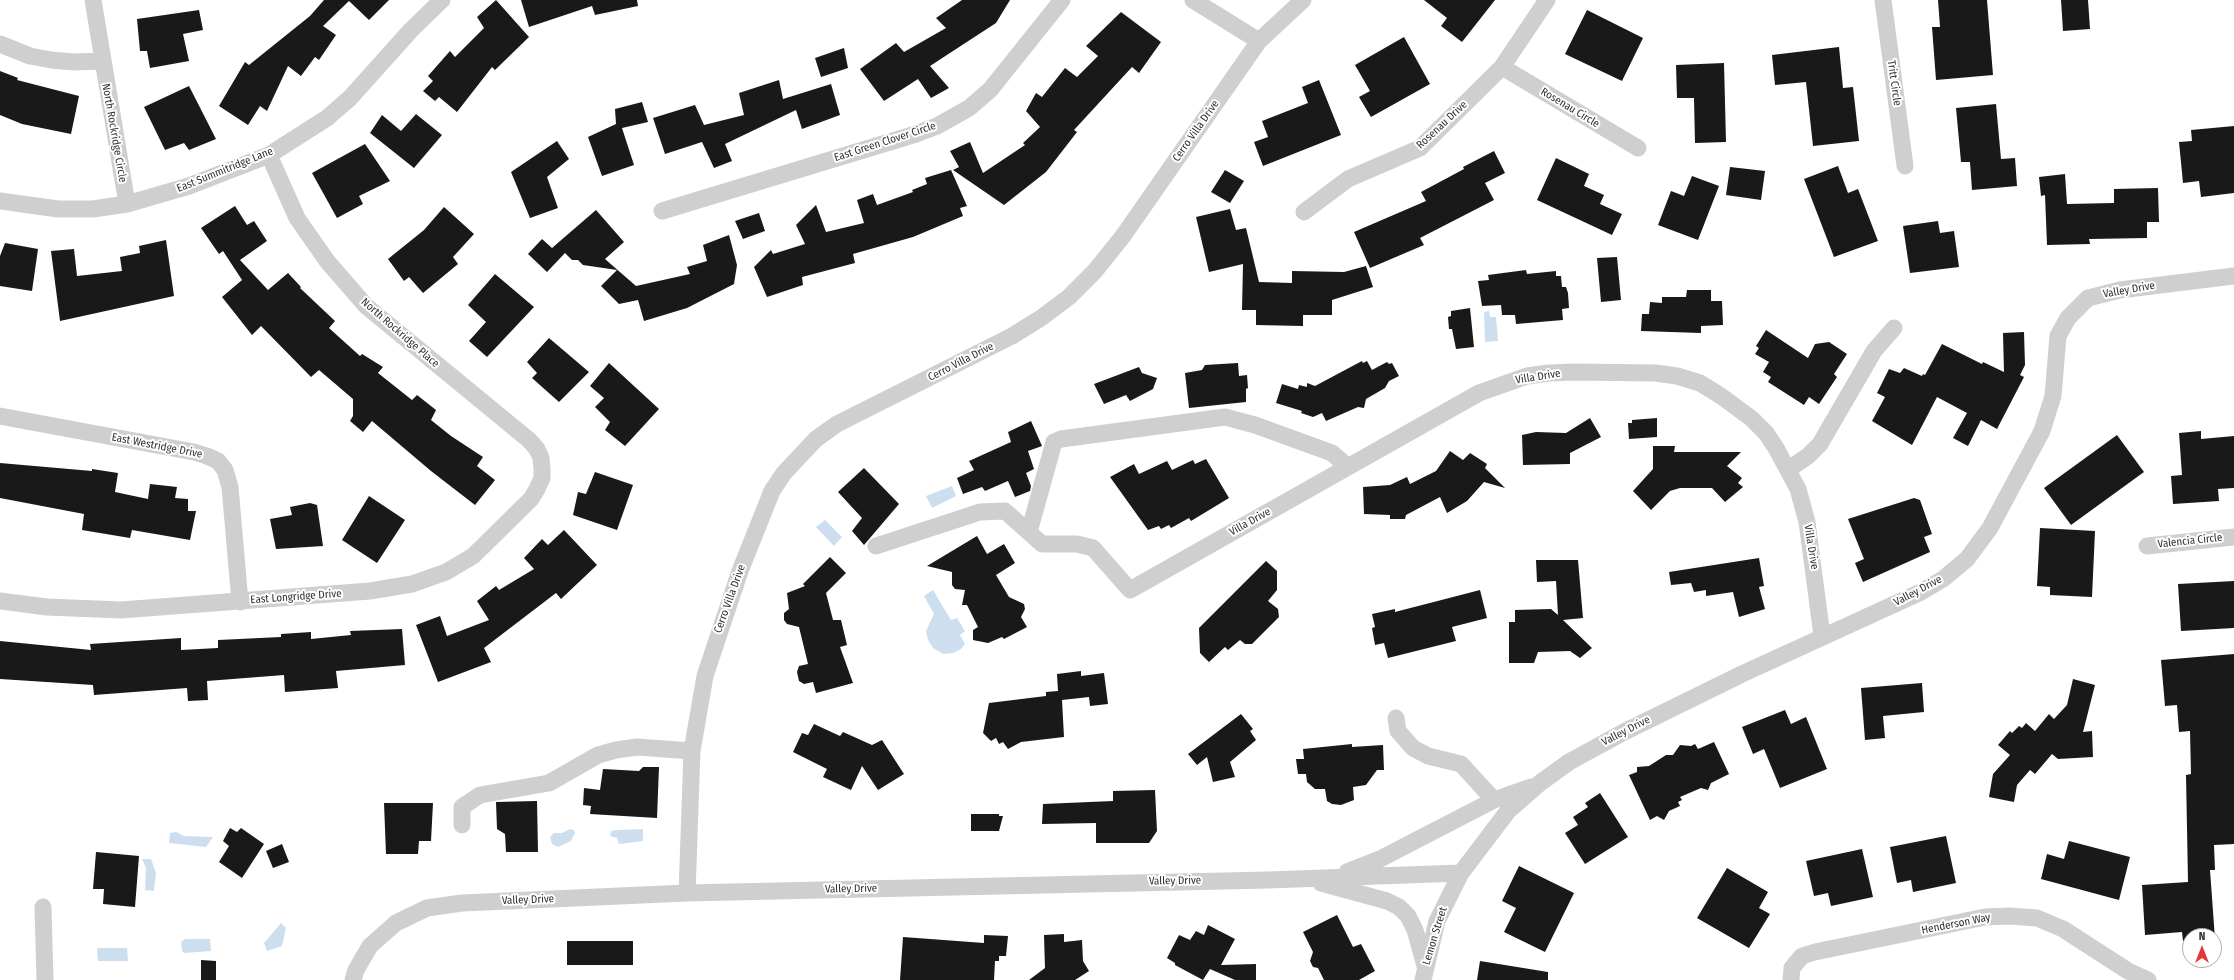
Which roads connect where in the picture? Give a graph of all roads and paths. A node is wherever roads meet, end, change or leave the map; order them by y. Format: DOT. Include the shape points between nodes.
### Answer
graph roads {
  1 [pos="94,0"];
  2 [pos="442,0"];
  3 [pos="1062,0"];
  4 [pos="1193,0"];
  5 [pos="1302,0"];
  6 [pos="1547,0"];
  7 [pos="1883,0"];
  8 [pos="1259,41"];
  9 [pos="0,44"];
  10 [pos="102,61"];
  11 [pos="1502,67"];
  12 [pos="1638,148"];
  13 [pos="268,155"];
  14 [pos="1905,166"];
  15 [pos="0,201"];
  16 [pos="127,204"];
  17 [pos="662,211"];
  18 [pos="1304,212"];
  19 [pos="2234,276"];
  20 [pos="1894,328"];
  21 [pos="0,416"];
  22 [pos="1348,467"];
  23 [pos="542,469"];
  24 [pos="1789,469"];
  25 [pos="1029,532"];
  26 [pos="2234,537"];
  27 [pos="876,546"];
  28 [pos="2147,546"];
  29 [pos="0,601"];
  30 [pos="240,602"];
  31 [pos="1822,636"];
  32 [pos="1396,718"];
  33 [pos="692,751"];
  34 [pos="1536,786"];
  35 [pos="1494,800"];
  36 [pos="462,825"];
  37 [pos="1461,873"];
  38 [pos="1332,878"];
  39 [pos="1308,879"];
  40 [pos="687,893"];
  41 [pos="43,907"];
  42 [pos="1424,973"];
  43 [pos="45,980"];
  44 [pos="353,980"];
  45 [pos="1791,980"];
  46 [pos="2148,980"];
  1 -- 10 [label="street, North Rockridge Circle"];
  2 -- 13 [label="street, East Summitridge Lane" via="411,30 350,98 327,118"];
  3 -- 17 [label="street, East Green Clover Circle" via="990,90 969,108 938,126"];
  4 -- 8 [label="street"];
  5 -- 8 [label="street, Cerro Villa Drive"];
  6 -- 11 [label="street, Rosenau Drive"];
  7 -- 14 [label="street, Tritt Circle"];
  8 -- 33 [label="street, Cerro Villa Drive" via="1123,236 1095,271 1069,297 1012,336 837,424 816,439 784,472 772,491 711,654"];
  9 -- 10 [label="street" via="30,56 51,60"];
  10 -- 16 [label="street, North Rockridge Circle"];
  11 -- 12 [label="street, Rosenau Circle"];
  11 -- 18 [label="street, Rosenau Drive" via="1420,148 1348,179"];
  13 -- 16 [label="street, East Summitridge Lane" via="189,186"];
  13 -- 23 [label="street, North Rockridge Place" via="297,218 327,261 366,306 529,440 539,454"];
  15 -- 16 [label="street, East Summitridge Lane" via="58,209 93,209"];
  19 -- 31 [label="street, Valley Drive" via="2120,290 2088,298 2068,318 2058,336 2053,396 2042,431 1990,528 1975,549 1959,566 1932,586"];
  20 -- 24 [label="street" via="1874,351 1820,444"];
  21 -- 30 [label="street, East Westridge Drive" via="194,452 218,461 225,470 230,486"];
  22 -- 24 [label="street, Villa Drive" via="1479,393 1527,376 1573,372 1655,373 1700,383 1752,419 1766,433"];
  22 -- 25 [label="street, Villa Drive" via="1130,590 1093,548 1077,544 1042,544"];
  22 -- 25 [label="street" via="1332,453 1224,417 1061,439 1054,442"];
  23 -- 30 [label="street, East Longridge Drive" via="542,478 531,499 473,556 446,572 412,584 370,592"];
  24 -- 31 [label="street, Villa Drive" via="1807,522"];
  25 -- 27 [label="street" via="1005,511 995,510 957,519"];
  26 -- 28 [label="street, Valencia Circle"];
  29 -- 30 [label="street, East Longridge Drive" via="47,607 121,610"];
  31 -- 34 [label="street, Valley Drive" via="1624,732 1569,762"];
  32 -- 35 [label="street" via="1398,731 1413,748 1428,756 1461,764"];
  33 -- 36 [label="street" via="636,747 604,753 549,783 480,795 462,806"];
  33 -- 40 [label="street, Cerro Villa Drive"];
  34 -- 35 [label="street, Valley Drive"];
  34 -- 37 [label="street, Valley Drive" via="1508,812"];
  35 -- 38 [label="street, Valley Drive" via="1380,859"];
  37 -- 38 [label="street, Valley Drive"];
  37 -- 42 [label="street, Lemon Street" via="1437,921"];
  38 -- 39 [label="street, Valley Drive"];
  39 -- 40 [label="street, Valley Drive"];
  39 -- 42 [label="street" via="1387,901 1399,907 1408,916 1415,930"];
  40 -- 44 [label="street, Valley Drive" via="443,905 427,908 396,922 380,936 363,958"];
  41 -- 43 [label="street"];
  45 -- 46 [label="street, Henderson Way" via="1792,968 1802,956 1815,952 1985,917 2010,916 2037,918 2064,929 2128,971"];
}
